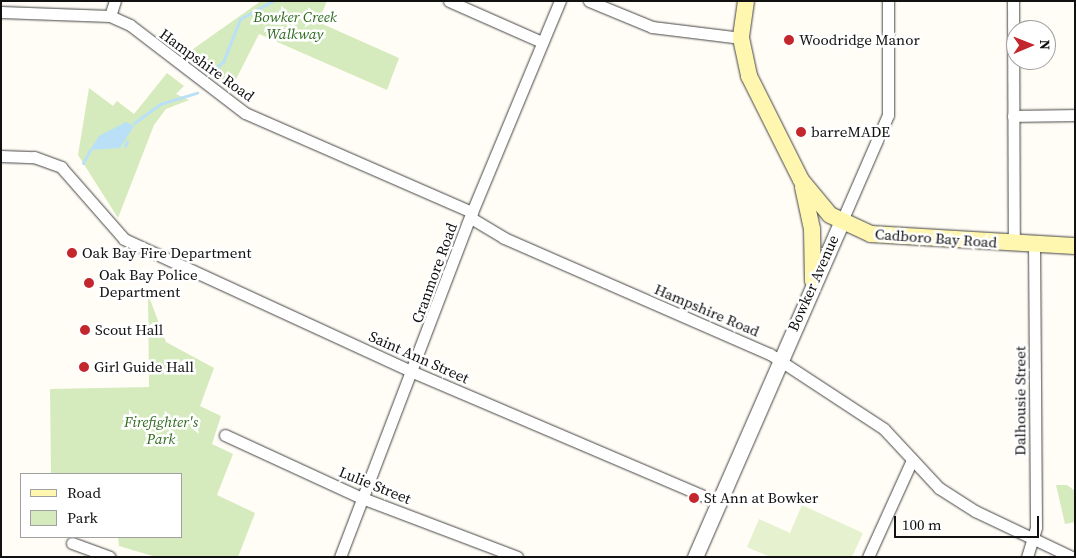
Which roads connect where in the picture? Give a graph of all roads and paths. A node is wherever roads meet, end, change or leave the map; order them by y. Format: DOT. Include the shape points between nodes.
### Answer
graph roads {
  1 [pos="115,1"];
  2 [pos="449,1"];
  3 [pos="560,1"];
  4 [pos="589,1"];
  5 [pos="746,1"];
  6 [pos="888,1"];
  7 [pos="1013,1"];
  8 [pos="1,12"];
  9 [pos="110,16"];
  10 [pos="740,38"];
  11 [pos="542,42"];
  12 [pos="1075,115"];
  13 [pos="1013,116"];
  14 [pos="1,156"];
  15 [pos="801,180"];
  16 [pos="854,198"];
  17 [pos="816,200"];
  18 [pos="471,215"];
  19 [pos="841,223"];
  20 [pos="1014,242"];
  21 [pos="1034,244"];
  22 [pos="1075,246"];
  23 [pos="813,282"];
  24 [pos="779,360"];
  25 [pos="413,372"];
  26 [pos="225,435"];
  27 [pos="912,460"];
  28 [pos="362,498"];
  29 [pos="720,502"];
  30 [pos="1033,538"];
  31 [pos="72,543"];
  32 [pos="110,557"];
  33 [pos="340,557"];
  34 [pos="517,557"];
  35 [pos="695,557"];
  36 [pos="868,557"];
  37 [pos="1027,557"];
  38 [pos="1072,557"];
  1 -- 9 [label="street"];
  2 -- 11 [label="street"];
  3 -- 11 [label="street, Cranmore Road"];
  4 -- 10 [label="street" via="652,27"];
  5 -- 10 [label="main road, Cadboro Bay Road"];
  6 -- 16 [label="street, Bowker Avenue" via="888,115"];
  7 -- 13 [label="street"];
  8 -- 9 [label="street, Hampshire Road"];
  9 -- 18 [label="street, Hampshire Road" via="130,26 245,113"];
  10 -- 15 [label="main road, Cadboro Bay Road" via="756,94"];
  11 -- 18 [label="street, Cranmore Road"];
  12 -- 13 [label="street"];
  13 -- 20 [label="street"];
  14 -- 25 [label="street, Saint Ann Street" via="34,157 61,167 111,228 124,239"];
  15 -- 17 [label="main road, Cadboro Bay Road"];
  15 -- 23 [label="main road" via="812,228"];
  16 -- 17 [label="street" via="832,211"];
  16 -- 19 [label="street, Bowker Avenue"];
  17 -- 19 [label="main road, Cadboro Bay Road"];
  18 -- 24 [label="street, Hampshire Road" via="504,238"];
  18 -- 25 [label="street, Cranmore Road"];
  19 -- 20 [label="main road, Cadboro Bay Road" via="872,234"];
  19 -- 23 [label="street, Bowker Avenue"];
  20 -- 21 [label="main road, Cadboro Bay Road"];
  21 -- 22 [label="main road, Cadboro Bay Road"];
  21 -- 30 [label="street, Dalhousie Street"];
  23 -- 24 [label="street, Bowker Avenue"];
  24 -- 27 [label="street, Hampshire Road" via="884,429"];
  24 -- 29 [label="street, Bowker Avenue"];
  25 -- 28 [label="street, Cranmore Road"];
  25 -- 29 [label="street, Saint Ann Street"];
  26 -- 28 [label="street, Lulie Street"];
  27 -- 30 [label="street, Hampshire Road" via="939,488 968,508"];
  27 -- 36 [label="street"];
  28 -- 33 [label="street, Cranmore Road"];
  28 -- 34 [label="street, Lulie Street"];
  29 -- 35 [label="street, Bowker Avenue"];
  30 -- 37 [label="street, Dalhousie Street"];
  30 -- 38 [label="street, Hampshire Road"];
  31 -- 32 [label="street"];
}
